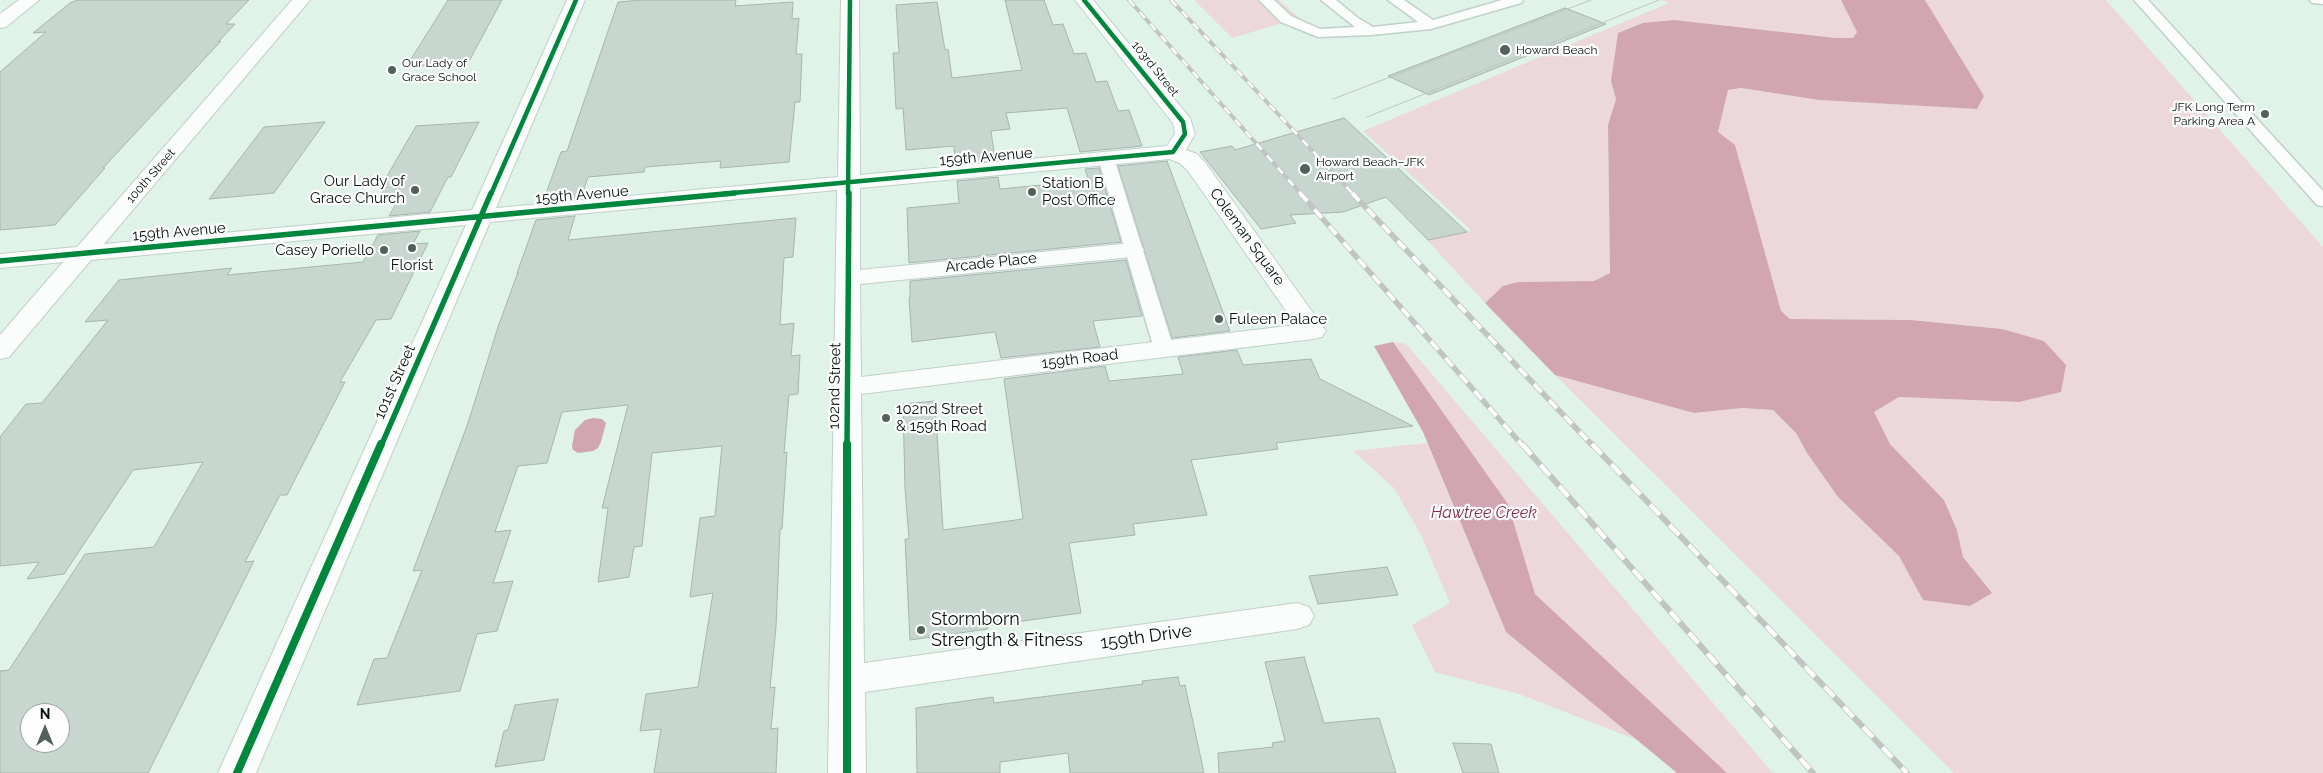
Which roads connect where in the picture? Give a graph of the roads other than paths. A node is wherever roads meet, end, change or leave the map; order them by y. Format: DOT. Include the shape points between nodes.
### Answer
graph roads {
  1 [pos="30,0"];
  2 [pos="301,0"];
  3 [pos="576,0"];
  4 [pos="850,0"];
  5 [pos="1084,0"];
  6 [pos="1266,0"];
  7 [pos="1328,0"];
  8 [pos="1395,0"];
  9 [pos="1470,0"];
  10 [pos="1480,0"];
  11 [pos="1516,0"];
  12 [pos="2141,0"];
  13 [pos="2318,0"];
  14 [pos="2323,0"];
  15 [pos="0,24"];
  16 [pos="1431,25"];
  17 [pos="1371,31"];
  18 [pos="1170,152"];
  19 [pos="1106,158"];
  20 [pos="850,183"];
  21 [pos="2323,202"];
  22 [pos="482,216"];
  23 [pos="1132,250"];
  24 [pos="84,253"];
  25 [pos="0,261"];
  26 [pos="849,278"];
  27 [pos="1313,330"];
  28 [pos="1164,349"];
  29 [pos="0,351"];
  30 [pos="847,387"];
  31 [pos="1297,616"];
  32 [pos="846,680"];
  33 [pos="237,773"];
  34 [pos="847,773"];
  1 -- 15 [label="street"];
  2 -- 24 [label="street, 100th Street"];
  3 -- 22 [label="street, 101st Street"];
  4 -- 20 [label="street, 102nd Street"];
  5 -- 18 [label="street, 103rd Street" via="1183,122 1185,134 1182,141"];
  6 -- 17 [label="lane" via="1286,19 1318,33"];
  7 -- 17 [label="lane"];
  8 -- 16 [label="lane"];
  9 -- 10 [label="lane"];
  11 -- 16 [label="lane"];
  12 -- 21 [label="lane"];
  13 -- 14 [label="lane"];
  16 -- 17 [label="lane"];
  18 -- 19 [label="street, 159th Avenue"];
  18 -- 27 [label="street, Coleman Square" via="1189,159 1196,166"];
  19 -- 20 [label="street, 159th Avenue"];
  19 -- 23 [label="lane"];
  20 -- 22 [label="street, 159th Avenue"];
  20 -- 26 [label="street, 102nd Street"];
  22 -- 24 [label="street, 159th Avenue"];
  22 -- 33 [label="street, 101st Street"];
  23 -- 26 [label="street, Arcade Place"];
  23 -- 28 [label="lane"];
  24 -- 25 [label="street, 159th Avenue"];
  24 -- 29 [label="street, 100th Street"];
  26 -- 30 [label="street, 102nd Street"];
  27 -- 28 [label="street, 159th Road"];
  28 -- 30 [label="street, 159th Road"];
  30 -- 32 [label="street, 102nd Street"];
  31 -- 32 [label="street, 159th Drive"];
  32 -- 34 [label="street, 102nd Street"];
}
